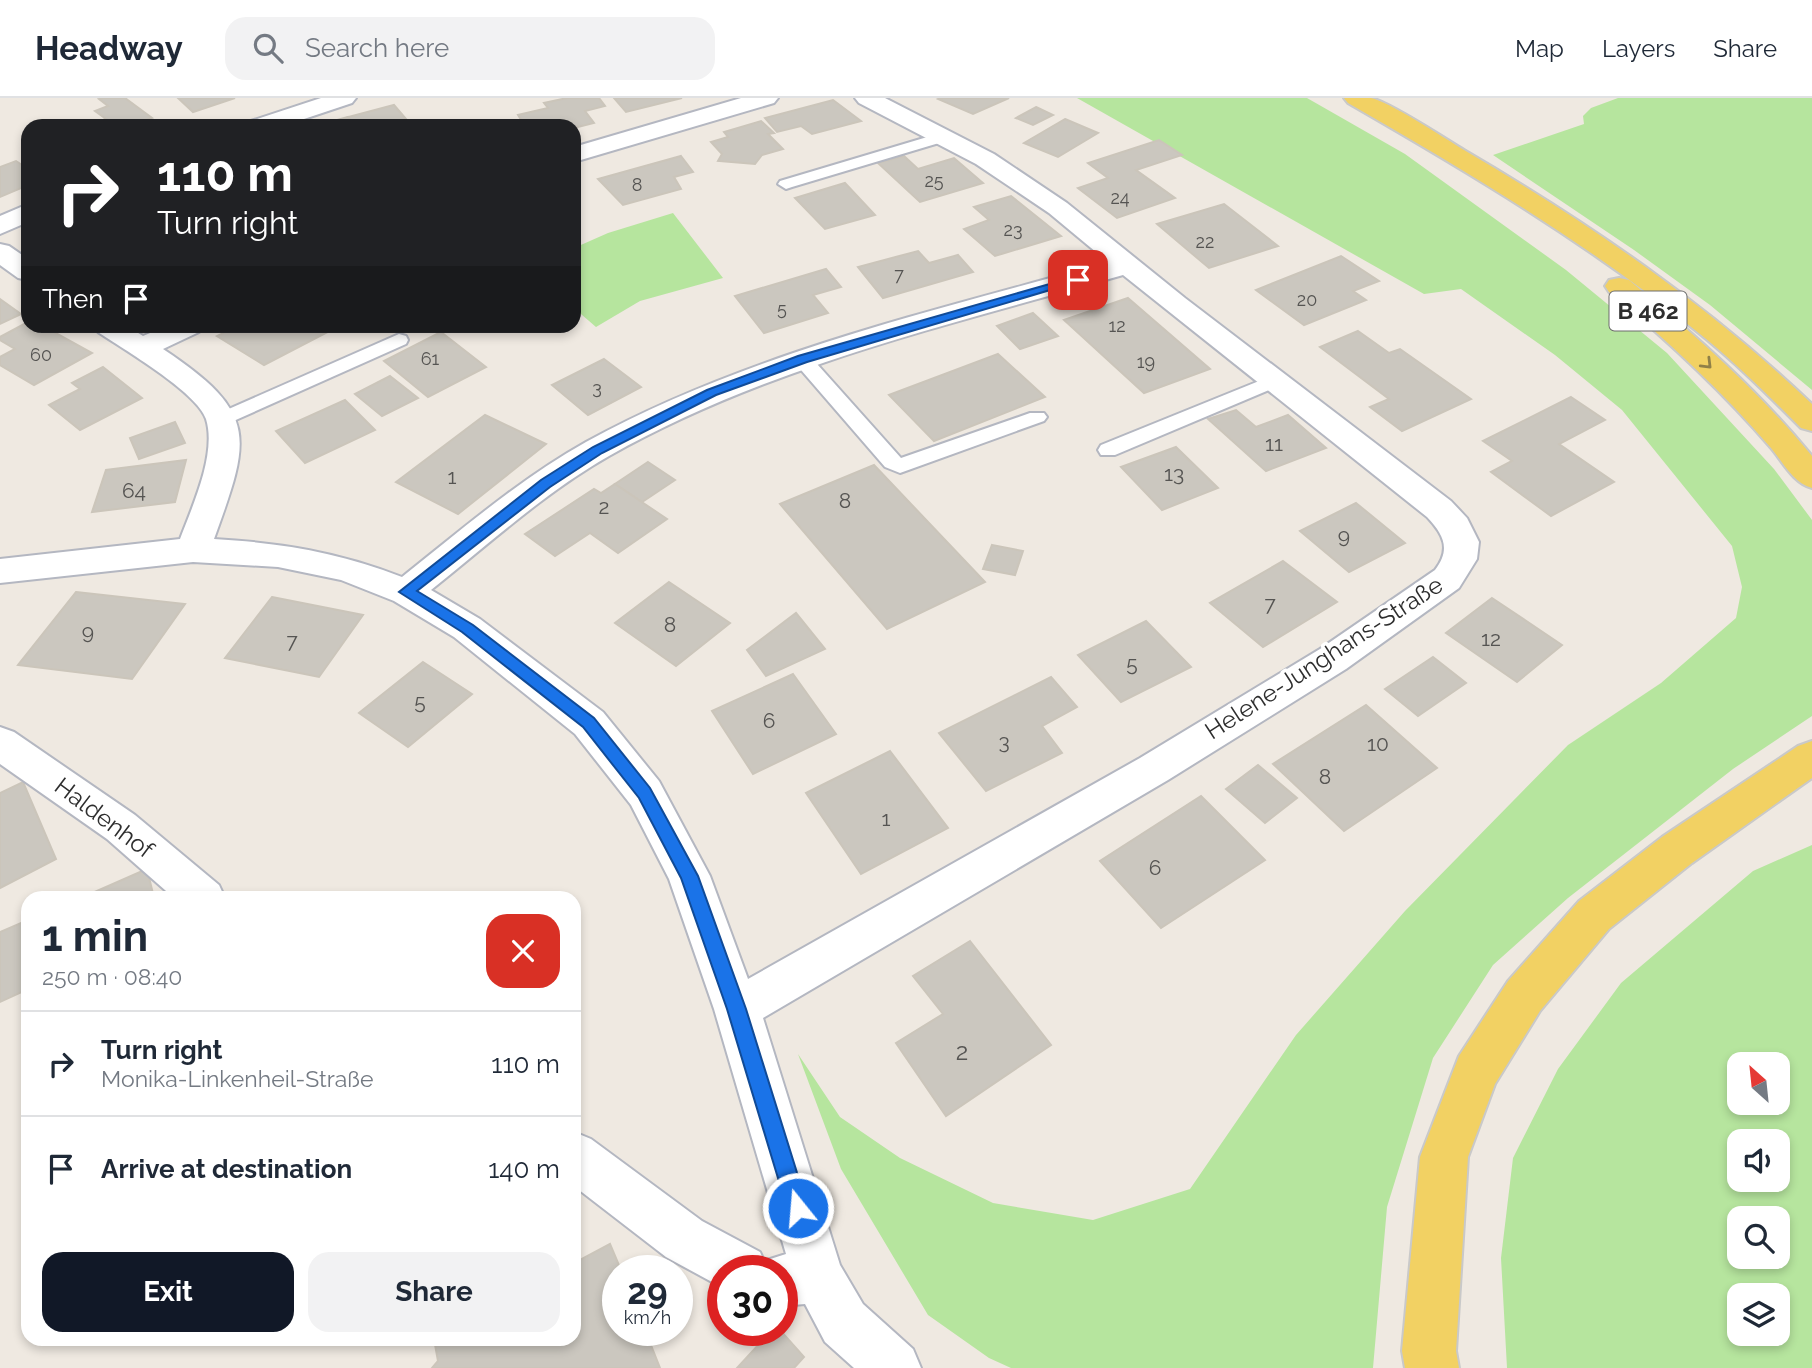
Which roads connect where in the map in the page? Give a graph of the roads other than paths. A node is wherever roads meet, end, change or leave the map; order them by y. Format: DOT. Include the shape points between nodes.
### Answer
graph roads {
  1 [pos="344,98"];
  2 [pos="766,98"];
  3 [pos="867,98"];
  4 [pos="1356,98"];
  5 [pos="280,119"];
  6 [pos="944,137"];
  7 [pos="581,153"];
  8 [pos="1469,162"];
  9 [pos="786,184"];
  10 [pos="21,216"];
  11 [pos="0,226"];
  12 [pos="0,252"];
  13 [pos="1128,265"];
  14 [pos="21,267"];
  15 [pos="118,333"];
  16 [pos="173,333"];
  17 [pos="399,340"];
  18 [pos="141,348"];
  19 [pos="802,359"];
  20 [pos="1274,381"];
  21 [pos="1037,417"];
  22 [pos="222,419"];
  23 [pos="1812,421"];
  24 [pos="1108,450"];
  25 [pos="1812,477"];
  26 [pos="193,550"];
  27 [pos="0,571"];
  28 [pos="406,592"];
  29 [pos="0,743"];
  30 [pos="1812,757"];
  31 [pos="1812,789"];
  32 [pos="1758,792"];
  33 [pos="196,891"];
  34 [pos="737,1009"];
  35 [pos="581,1161"];
  36 [pos="715,1255"];
  37 [pos="800,1278"];
  38 [pos="894,1368"];
  39 [pos="1433,1368"];
  1 -- 5 [label="street"];
  2 -- 7 [label="street"];
  3 -- 6 [label="street, Helene-Junghans-Straße"];
  4 -- 8 [label="main road, B 462"];
  6 -- 9 [label="lane"];
  6 -- 13 [label="street, Helene-Junghans-Straße" via="1058,208"];
  8 -- 23 [label="main road, B 462" via="1564,220 1678,300"];
  8 -- 25 [label="main road, B 462, one-way" via="1691,348 1788,445"];
  10 -- 11 [label="street"];
  12 -- 14 [label="street"];
  13 -- 19 [label="street"];
  13 -- 20 [label="street, Helene-Junghans-Straße"];
  15 -- 18 [label="street"];
  16 -- 18 [label="street"];
  17 -- 22 [label="lane"];
  18 -- 22 [label="street" via="205,396"];
  19 -- 21 [label="lane" via="900,466"];
  19 -- 28 [label="street" via="711,393 597,450 545,483"];
  20 -- 24 [label="lane"];
  20 -- 34 [label="street, Helene-Junghans-Straße" via="1439,509 1456,526 1464,545 1461,563 1447,579 1334,659"];
  22 -- 26 [label="street" via="218,474"];
  26 -- 27 [label="street"];
  26 -- 28 [label="street" via="278,555 348,569"];
  28 -- 34 [label="street" via="467,628 589,723 637,783 689,876"];
  29 -- 33 [label="street, Haldenhof" via="121,827"];
  30 -- 32 [label="main road"];
  31 -- 32 [label="main road"];
  32 -- 39 [label="main road" via="1594,915 1524,996 1476,1072 1444,1157 1429,1351"];
  34 -- 37 [label="street"];
  35 -- 36 [label="street" via="684,1238"];
  37 -- 38 [label="street"];
}
